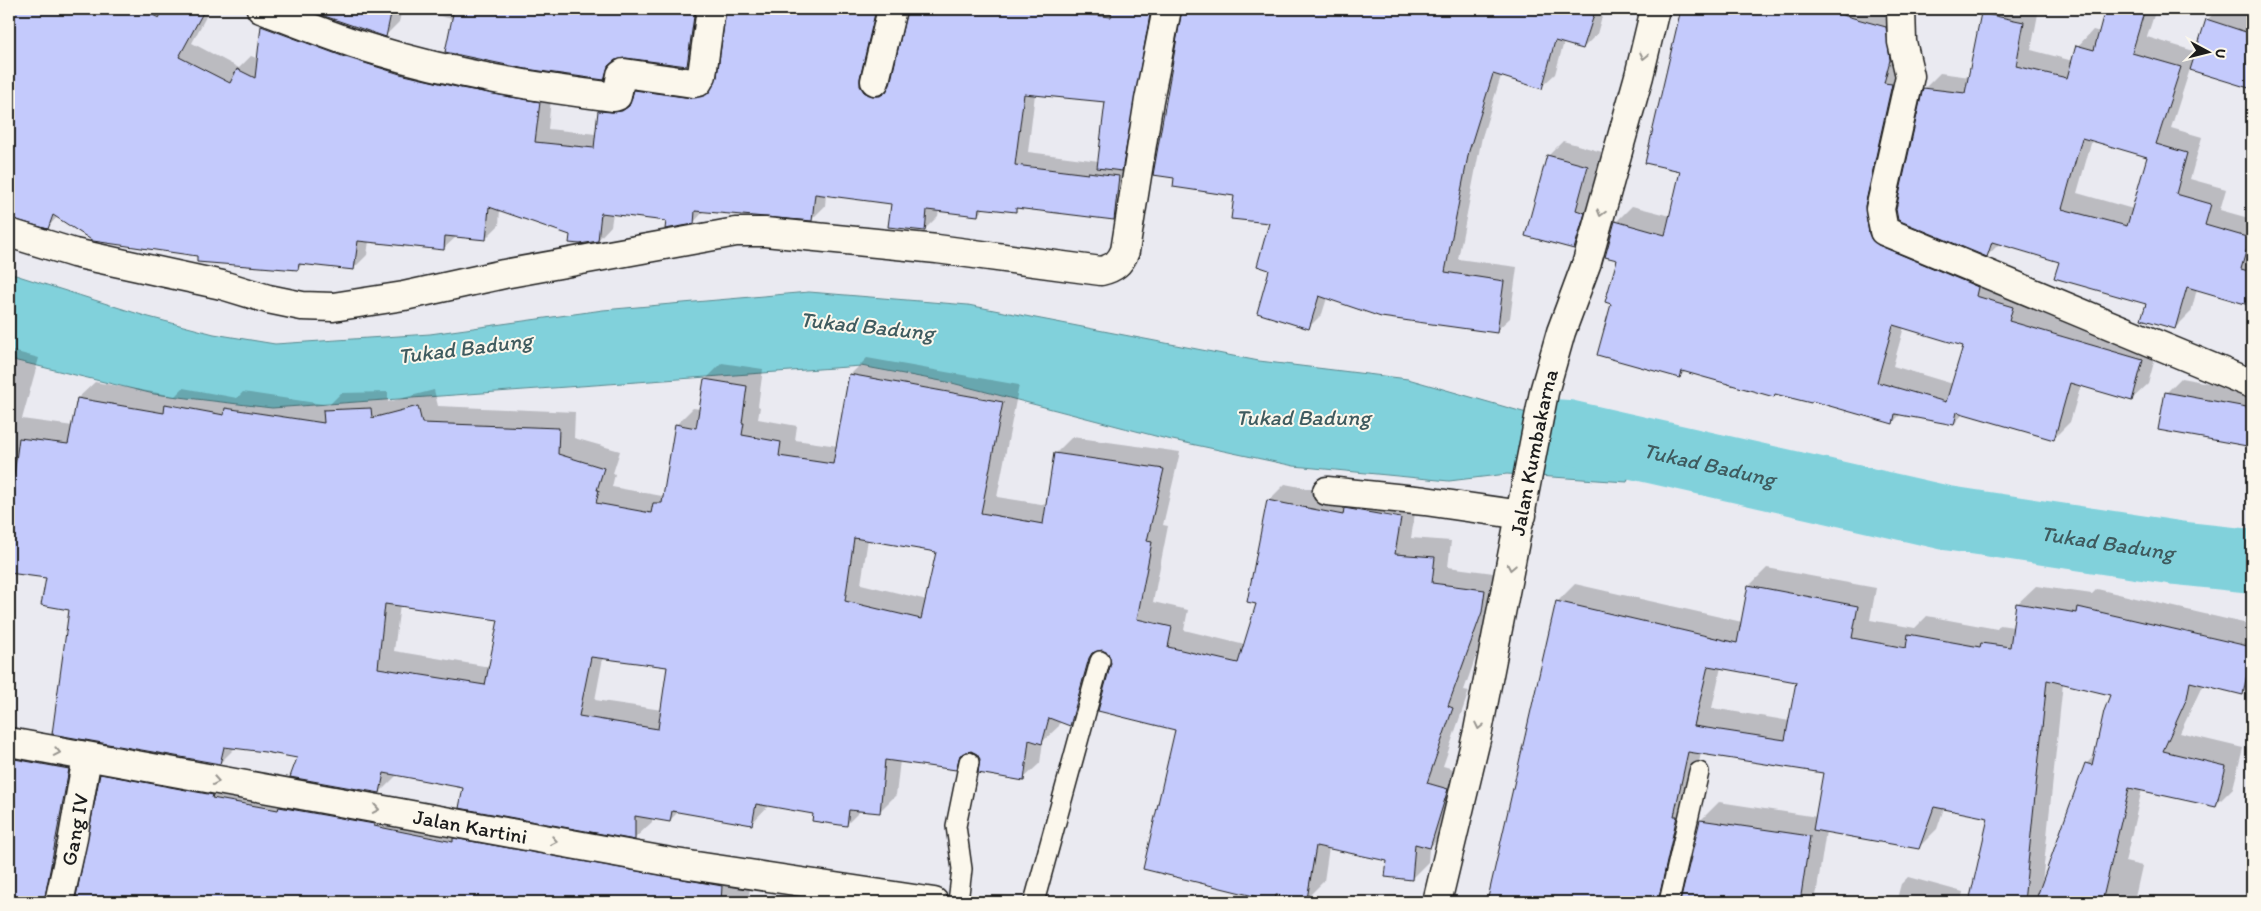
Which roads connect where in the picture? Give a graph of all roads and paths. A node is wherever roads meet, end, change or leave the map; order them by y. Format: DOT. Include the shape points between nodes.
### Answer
graph roads {
  1 [pos="261,9"];
  2 [pos="711,9"];
  3 [pos="892,9"];
  4 [pos="1167,9"];
  5 [pos="1655,9"];
  6 [pos="1901,9"];
  7 [pos="875,81"];
  8 [pos="9,233"];
  9 [pos="2252,384"];
  10 [pos="1328,491"];
  11 [pos="1522,515"];
  12 [pos="1100,661"];
  13 [pos="9,742"];
  14 [pos="87,757"];
  15 [pos="969,762"];
  16 [pos="1699,772"];
  17 [pos="903,900"];
  18 [pos="59,902"];
  19 [pos="934,902"];
  20 [pos="958,902"];
  21 [pos="1034,902"];
  22 [pos="1437,902"];
  23 [pos="1669,902"];
  1 -- 2 [label="street" via="374,50 451,71 527,86 614,97 624,73 698,82 702,75"];
  3 -- 7 [label="street"];
  4 -- 8 [label="street" via="1125,251 1112,268 1101,271 937,248 736,232 504,274 404,296 325,307 268,299 222,285 74,253"];
  5 -- 11 [label="street, Jalan Kumbakarna, one-way" via="1587,262 1561,332 1544,392"];
  6 -- 9 [label="street" via="1902,42 1910,76 1880,209 1884,230"];
  10 -- 11 [label="street"];
  11 -- 22 [label="street, Jalan Kumbakarna, one-way" via="1478,731"];
  12 -- 21 [label="lane"];
  13 -- 14 [label="street, Jalan Kartini, one-way"];
  14 -- 17 [label="street, Jalan Kartini, one-way" via="676,863"];
  14 -- 18 [label="street, Gang IV"];
  15 -- 20 [label="lane" via="956,826 962,869"];
  16 -- 23 [label="lane"];
  17 -- 19 [label="street, Jalan Kartini"];
}
